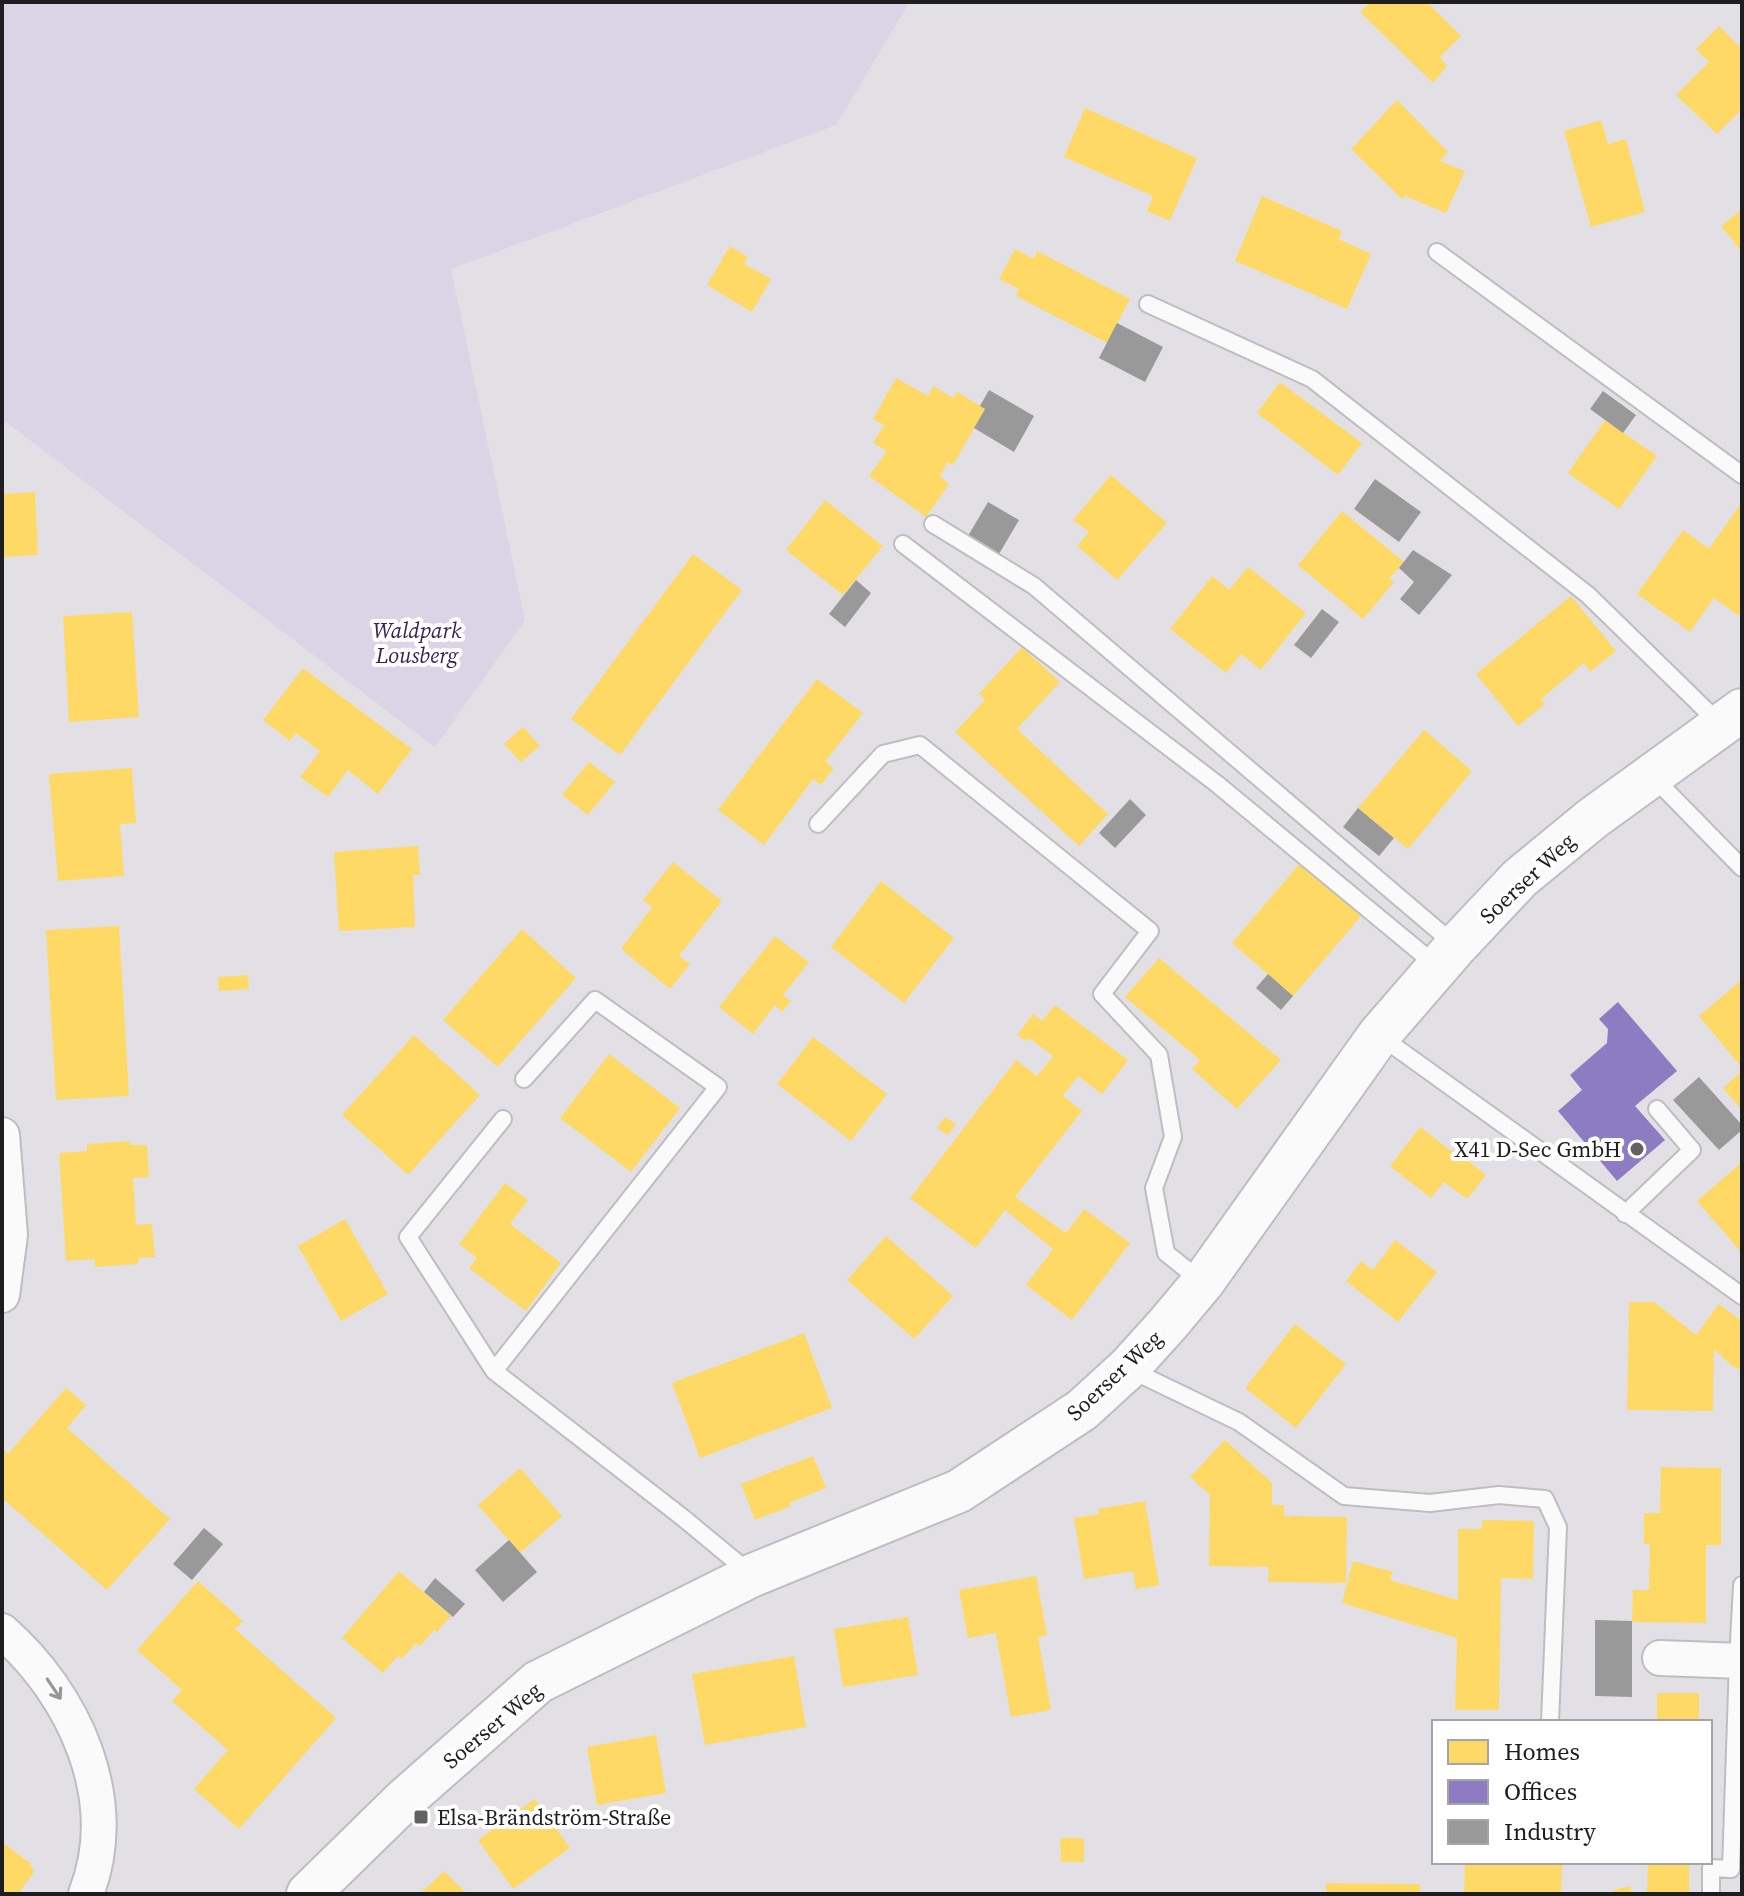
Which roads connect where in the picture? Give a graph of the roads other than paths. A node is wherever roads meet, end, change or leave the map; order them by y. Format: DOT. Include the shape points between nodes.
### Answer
graph roads {
  1 [pos="1437,252"];
  2 [pos="1148,304"];
  3 [pos="1742,475"];
  4 [pos="933,524"];
  5 [pos="903,544"];
  6 [pos="1731,717"];
  7 [pos="1652,776"];
  8 [pos="818,824"];
  9 [pos="1742,868"];
  10 [pos="1447,957"];
  11 [pos="1379,1035"];
  12 [pos="524,1079"];
  13 [pos="1657,1109"];
  14 [pos="503,1119"];
  15 [pos="2,1135"];
  16 [pos="1625,1214"];
  17 [pos="1203,1282"];
  18 [pos="2,1295"];
  19 [pos="1742,1296"];
  20 [pos="1128,1368"];
  21 [pos="494,1371"];
  22 [pos="753,1575"];
  23 [pos="1742,1585"];
  24 [pos="2,1631"];
  25 [pos="1660,1658"];
  26 [pos="1740,1661"];
  27 [pos="1550,1720"];
  28 [pos="86,1894"];
  29 [pos="308,1894"];
  30 [pos="1711,1894"];
  1 -- 3 [label="lane"];
  2 -- 6 [label="lane" via="1312,379 1588,595"];
  4 -- 10 [label="lane" via="1034,586"];
  5 -- 10 [label="lane"];
  6 -- 7 [label="street, Soerser Weg"];
  7 -- 9 [label="lane"];
  7 -- 10 [label="street, Soerser Weg" via="1520,878"];
  8 -- 17 [label="lane" via="883,754 920,745 1150,931 1102,994 1159,1055 1173,1137 1154,1188 1166,1253"];
  10 -- 11 [label="street, Soerser Weg"];
  11 -- 16 [label="lane"];
  11 -- 17 [label="street, Soerser Weg"];
  12 -- 21 [label="lane" via="595,1000 718,1087"];
  13 -- 16 [label="lane" via="1692,1150"];
  14 -- 21 [label="lane" via="408,1237"];
  15 -- 18 [label="street" via="10,1235"];
  16 -- 19 [label="lane"];
  17 -- 20 [label="street, Soerser Weg"];
  20 -- 22 [label="street, Soerser Weg" via="1082,1410 959,1491"];
  20 -- 27 [label="lane" via="1239,1422 1344,1496 1430,1503 1499,1495 1545,1499 1558,1527"];
  21 -- 22 [label="lane"];
  22 -- 29 [label="street, Soerser Weg" via="538,1682 404,1800"];
  23 -- 26 [label="lane"];
  24 -- 28 [label="street, one-way" via="53,1686 80,1735 96,1788 99,1835"];
  25 -- 26 [label="street"];
  26 -- 30 [label="lane" via="1731,1869 1711,1868"];
}
